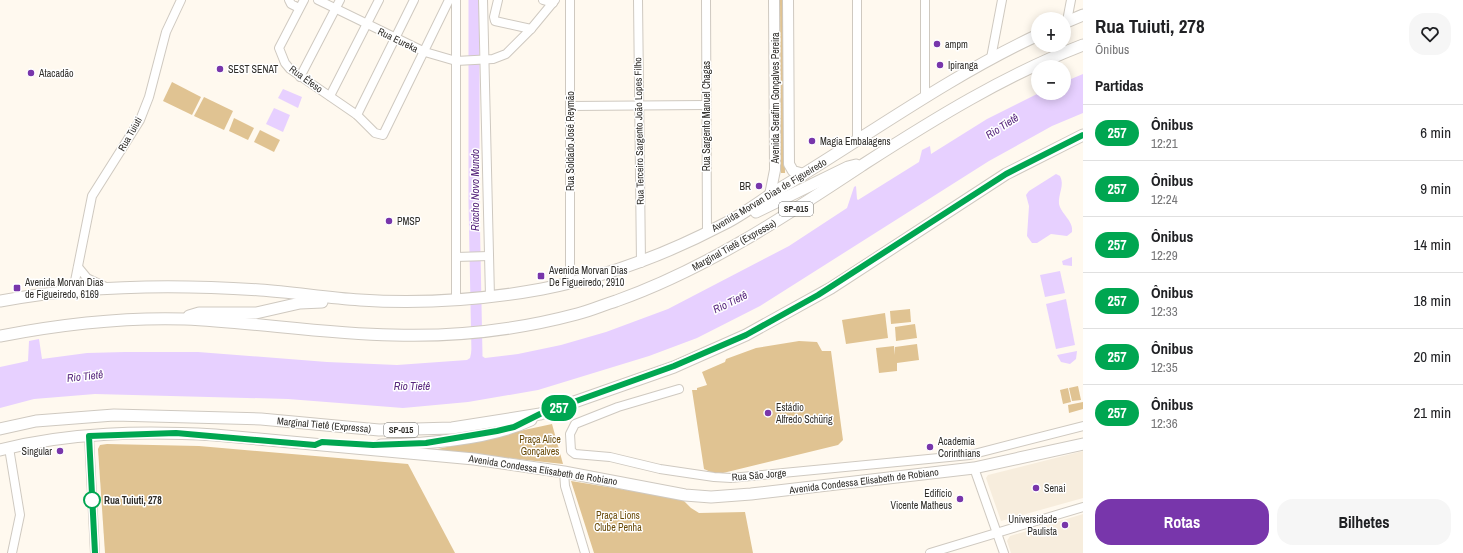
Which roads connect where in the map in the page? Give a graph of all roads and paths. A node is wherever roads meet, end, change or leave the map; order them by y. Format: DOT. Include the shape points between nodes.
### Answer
graph roads {
  1 [pos="181,0"];
  2 [pos="289,0"];
  3 [pos="304,0"];
  4 [pos="318,0"];
  5 [pos="340,0"];
  6 [pos="378,0"];
  7 [pos="414,0"];
  8 [pos="483,0"];
  9 [pos="490,0"];
  10 [pos="498,0"];
  11 [pos="543,0"];
  12 [pos="570,0"];
  13 [pos="638,0"];
  14 [pos="706,0"];
  15 [pos="774,0"];
  16 [pos="788,0"];
  17 [pos="857,0"];
  18 [pos="925,0"];
  19 [pos="1002,0"];
  20 [pos="1071,0"];
  21 [pos="452,1"];
  22 [pos="554,2"];
  23 [pos="299,8"];
  24 [pos="336,8"];
  25 [pos="1068,12"];
  26 [pos="484,14"];
  27 [pos="1083,15"];
  28 [pos="1071,20"];
  29 [pos="367,24"];
  30 [pos="531,29"];
  31 [pos="395,38"];
  32 [pos="1031,38"];
  33 [pos="1083,45"];
  34 [pos="425,52"];
  35 [pos="991,58"];
  36 [pos="481,60"];
  37 [pos="456,61"];
  38 [pos="300,77"];
  39 [pos="330,96"];
  40 [pos="925,97"];
  41 [pos="638,105"];
  42 [pos="706,105"];
  43 [pos="570,106"];
  44 [pos="356,116"];
  45 [pos="1083,136"];
  46 [pos="857,141"];
  47 [pos="868,162"];
  48 [pos="804,174"];
  49 [pos="770,195"];
  50 [pos="728,222"];
  51 [pos="707,233"];
  52 [pos="489,256"];
  53 [pos="456,257"];
  54 [pos="641,262"];
  55 [pos="78,267"];
  56 [pos="570,283"];
  57 [pos="112,288"];
  58 [pos="61,291"];
  59 [pos="487,298"];
  60 [pos="356,300"];
  61 [pos="461,300"];
  62 [pos="0,301"];
  63 [pos="182,319"];
  64 [pos="0,336"];
  65 [pos="679,390"];
  66 [pos="540,414"];
  67 [pos="1083,426"];
  68 [pos="0,429"];
  69 [pos="89,436"];
  70 [pos="1083,444"];
  71 [pos="315,445"];
  72 [pos="5,449"];
  73 [pos="974,468"];
  74 [pos="564,472"];
  75 [pos="1083,507"];
  76 [pos="997,533"];
  77 [pos="12,553"];
  78 [pos="95,553"];
  79 [pos="585,553"];
  80 [pos="930,553"];
  81 [pos="1004,553"];
  1 -- 55 [label="street, Rua Tuiuti" via="166,32 149,97 140,120 92,196"];
  2 -- 23 [label="street"];
  3 -- 23 [label="street, Rua Éfeso"];
  4 -- 24 [label="street, Rua Eureka"];
  5 -- 24 [label="street"];
  6 -- 29 [label="street"];
  7 -- 31 [label="street"];
  8 -- 26 [label="street"];
  9 -- 26 [label="street"];
  10 -- 30 [label="street" via="495,21"];
  11 -- 22 [label="street"];
  12 -- 43 [label="street, Rua Soldado José Reymão"];
  13 -- 41 [label="street, Rua Terceiro Sargento João Lopes Filho"];
  14 -- 42 [label="street, Rua Sargento Manuel Chagas"];
  15 -- 49 [label="main road, Avenida Serafim Gonçalves Pereira" via="775,170"];
  16 -- 48 [label="main road, Avenida Serafim Gonçalves Pereira" via="789,164 793,171"];
  17 -- 46 [label="street"];
  18 -- 40 [label="street"];
  19 -- 35 [label="street"];
  20 -- 25 [label="street"];
  21 -- 34 [label="street"];
  21 -- 37 [label="street"];
  22 -- 30 [label="street, Rua Eureka"];
  23 -- 38 [label="street, Rua Éfeso" via="279,50 285,63"];
  24 -- 29 [label="street, Rua Eureka"];
  24 -- 38 [label="street"];
  26 -- 36 [label="street"];
  27 -- 28 [label="highway"];
  29 -- 31 [label="street, Rua Eureka"];
  29 -- 39 [label="street"];
  30 -- 36 [label="street, Rua Eureka" via="506,54 494,59"];
  31 -- 34 [label="street, Rua Eureka"];
  31 -- 44 [label="street"];
  32 -- 35 [label="highway, Avenida Morvan Dias de Figueiredo"];
  33 -- 47 [label="highway, Marginal Tietê (Expressa) / SP-015" via="1045,60 990,88"];
  34 -- 37 [label="street, Rua Eureka"];
  34 -- 44 [label="street, Rua Éfeso" via="385,134 376,133"];
  35 -- 40 [label="highway, Avenida Morvan Dias de Figueiredo"];
  36 -- 37 [label="street, Rua Eureka"];
  36 -- 52 [label="street"];
  37 -- 53 [label="street"];
  38 -- 39 [label="street, Rua Éfeso"];
  39 -- 44 [label="street, Rua Éfeso"];
  40 -- 46 [label="highway, Avenida Morvan Dias de Figueiredo"];
  41 -- 42 [label="street"];
  41 -- 43 [label="street"];
  41 -- 54 [label="street, Rua Terceiro Sargento João Lopes Filho"];
  42 -- 51 [label="street, Rua Sargento Manuel Chagas"];
  43 -- 56 [label="street, Rua Soldado José Reymão"];
  45 -- 66 [label="highway, Marginal Tietê (Expressa) / SP-015" via="1006,174 830,288 746,335 674,366"];
  46 -- 48 [label="highway, Avenida Morvan Dias de Figueiredo"];
  47 -- 50 [label="highway" via="848,167 734,223"];
  47 -- 63 [label="highway, Marginal Tietê (Expressa) / SP-015" via="768,227 708,262 652,288 579,314 491,331 393,335"];
  48 -- 49 [label="highway, Avenida Morvan Dias de Figueiredo"];
  49 -- 50 [label="highway, Avenida Morvan Dias de Figueiredo"];
  50 -- 51 [label="highway, Avenida Morvan Dias de Figueiredo"];
  51 -- 54 [label="highway, Avenida Morvan Dias de Figueiredo"];
  52 -- 53 [label="street"];
  52 -- 59 [label="street"];
  53 -- 61 [label="street"];
  54 -- 56 [label="highway, Avenida Morvan Dias de Figueiredo"];
  55 -- 57 [label="street" via="87,278 101,286"];
  55 -- 58 [label="street, Rua Tuiuti" via="73,284"];
  56 -- 59 [label="highway, Avenida Morvan Dias de Figueiredo"];
  57 -- 58 [label="highway, Avenida Morvan Dias de Figueiredo"];
  57 -- 60 [label="highway, Avenida Morvan Dias de Figueiredo" via="206,287"];
  58 -- 62 [label="highway, Avenida Morvan Dias de Figueiredo"];
  59 -- 61 [label="highway, Avenida Morvan Dias de Figueiredo"];
  60 -- 61 [label="highway, Avenida Morvan Dias de Figueiredo"];
  60 -- 63 [label="highway" via="300,303 256,313 199,313"];
  63 -- 64 [label="highway, SP-015" via="110,319 58,325"];
  65 -- 67 [label="street, Rua São Jorge" via="618,406 575,424 570,434 571,451 575,454 610,458 660,469 731,478 970,455"];
  66 -- 68 [label="highway, Marginal Tietê (Expressa) / SP-015" via="445,429 379,430 261,419 114,415 36,421"];
  66 -- 71 [label="highway" via="514,427 442,441 384,445 322,442"];
  69 -- 71 [label="highway, Avenida Condessa Elisabeth de Robiano" via="176,433"];
  69 -- 72 [label="highway, Avenida Condessa Elisabeth de Robiano"];
  69 -- 78 [label="street"];
  70 -- 73 [label="highway, Avenida Condessa Elisabeth de Robiano"];
  71 -- 74 [label="highway, Avenida Condessa Elisabeth de Robiano" via="474,458"];
  72 -- 77 [label="street" via="20,511 20,522"];
  73 -- 74 [label="highway, Avenida Condessa Elisabeth de Robiano" via="711,497 685,495"];
  73 -- 76 [label="street"];
  74 -- 79 [label="street" via="564,486"];
  75 -- 76 [label="street"];
  76 -- 80 [label="street"];
  76 -- 81 [label="street"];
}
